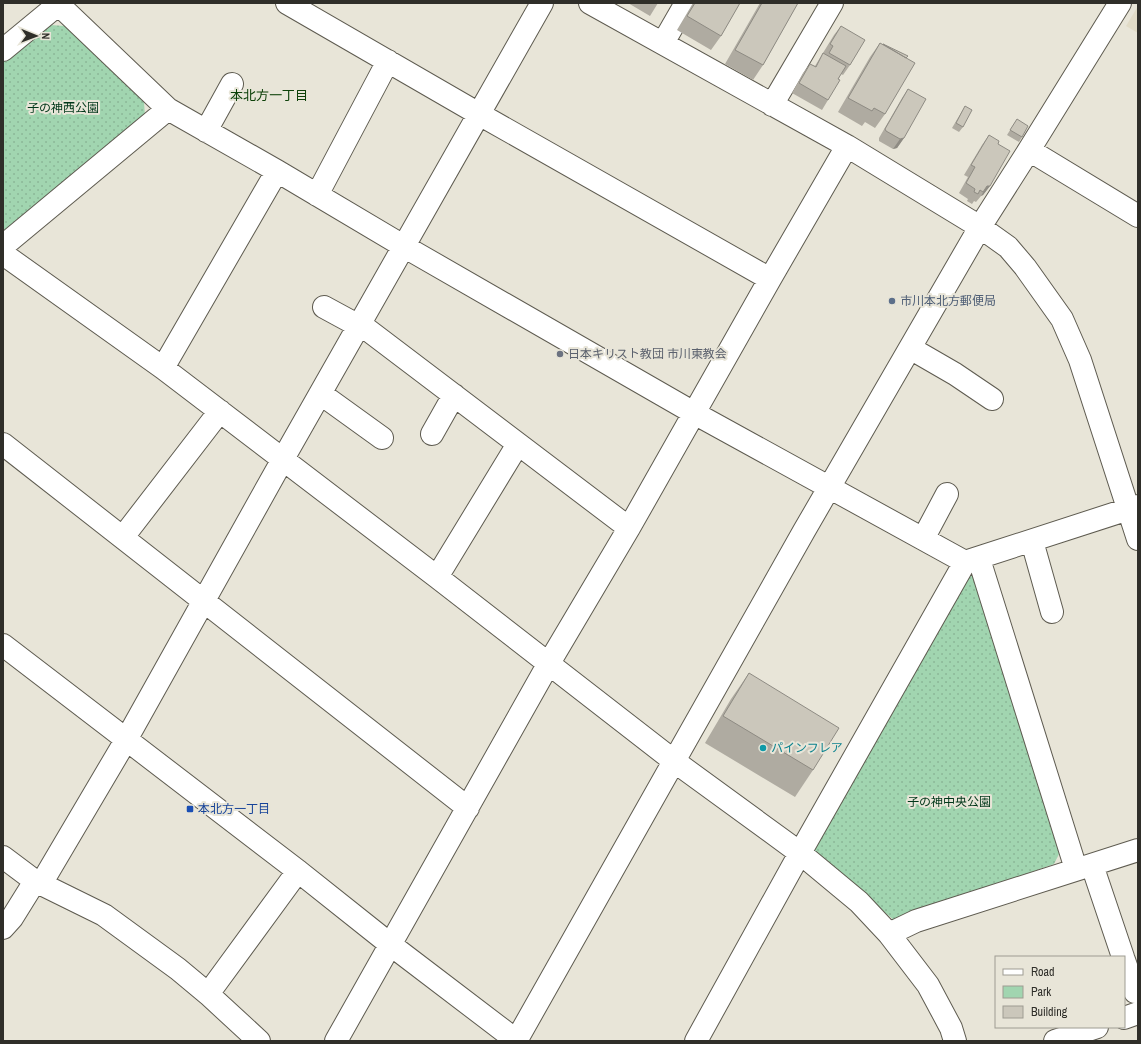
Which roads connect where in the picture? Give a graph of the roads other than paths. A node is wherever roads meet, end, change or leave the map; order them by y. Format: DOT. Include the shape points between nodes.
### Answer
graph roads {
  1 [pos="58,3"];
  2 [pos="287,3"];
  3 [pos="542,3"];
  4 [pos="590,3"];
  5 [pos="686,3"];
  6 [pos="832,3"];
  7 [pos="1120,3"];
  8 [pos="663,43"];
  9 [pos="3,50"];
  10 [pos="388,61"];
  11 [pos="232,84"];
  12 [pos="772,105"];
  13 [pos="168,109"];
  14 [pos="479,114"];
  15 [pos="206,131"];
  16 [pos="847,146"];
  17 [pos="1030,150"];
  18 [pos="277,171"];
  19 [pos="317,195"];
  20 [pos="1138,216"];
  21 [pos="980,227"];
  22 [pos="3,246"];
  23 [pos="405,247"];
  24 [pos="3,254"];
  25 [pos="770,279"];
  26 [pos="324,307"];
  27 [pos="360,325"];
  28 [pos="910,348"];
  29 [pos="163,368"];
  30 [pos="321,394"];
  31 [pos="454,395"];
  32 [pos="992,399"];
  33 [pos="220,411"];
  34 [pos="694,413"];
  35 [pos="432,434"];
  36 [pos="382,438"];
  37 [pos="3,444"];
  38 [pos="518,444"];
  39 [pos="283,459"];
  40 [pos="830,487"];
  41 [pos="947,494"];
  42 [pos="1133,508"];
  43 [pos="629,528"];
  44 [pos="123,537"];
  45 [pos="1138,539"];
  46 [pos="924,540"];
  47 [pos="1032,541"];
  48 [pos="972,561"];
  49 [pos="437,577"];
  50 [pos="204,600"];
  51 [pos="1052,612"];
  52 [pos="3,645"];
  53 [pos="549,664"];
  54 [pos="126,740"];
  55 [pos="674,760"];
  56 [pos="468,808"];
  57 [pos="1138,850"];
  58 [pos="800,853"];
  59 [pos="3,857"];
  60 [pos="1084,867"];
  61 [pos="298,871"];
  62 [pos="38,882"];
  63 [pos="3,928"];
  64 [pos="889,934"];
  65 [pos="391,945"];
  66 [pos="1123,956"];
  67 [pos="1125,961"];
  68 [pos="1135,992"];
  69 [pos="208,994"];
  70 [pos="1138,1013"];
  71 [pos="1125,1018"];
  72 [pos="1094,1028"];
  73 [pos="259,1041"];
  74 [pos="336,1041"];
  75 [pos="517,1041"];
  76 [pos="696,1041"];
  77 [pos="955,1041"];
  78 [pos="1055,1041"];
  1 -- 9 [label="street"];
  1 -- 13 [label="street"];
  2 -- 10 [label="street"];
  3 -- 14 [label="street"];
  4 -- 8 [label="street"];
  5 -- 8 [label="street"];
  6 -- 12 [label="street"];
  7 -- 17 [label="street"];
  8 -- 12 [label="street"];
  10 -- 14 [label="street"];
  10 -- 19 [label="street"];
  11 -- 15 [label="street"];
  12 -- 16 [label="street"];
  13 -- 15 [label="street"];
  13 -- 22 [label="street"];
  14 -- 23 [label="street"];
  14 -- 25 [label="street"];
  15 -- 18 [label="street"];
  16 -- 21 [label="street"];
  16 -- 25 [label="street"];
  17 -- 20 [label="street"];
  17 -- 21 [label="street"];
  18 -- 19 [label="street"];
  18 -- 29 [label="street"];
  19 -- 23 [label="street"];
  21 -- 28 [label="street"];
  21 -- 42 [label="street" via="1008,248 1025,267 1062,320 1080,360"];
  23 -- 27 [label="street"];
  23 -- 34 [label="street"];
  24 -- 29 [label="street"];
  25 -- 34 [label="street"];
  26 -- 27 [label="street"];
  27 -- 30 [label="street"];
  27 -- 31 [label="street"];
  28 -- 32 [label="street"];
  28 -- 40 [label="street"];
  29 -- 33 [label="street"];
  30 -- 36 [label="street"];
  30 -- 39 [label="street"];
  31 -- 35 [label="street"];
  31 -- 38 [label="street"];
  33 -- 39 [label="street"];
  33 -- 44 [label="street"];
  34 -- 40 [label="street"];
  34 -- 43 [label="street"];
  37 -- 44 [label="street"];
  38 -- 43 [label="street"];
  38 -- 49 [label="street"];
  39 -- 49 [label="street"];
  39 -- 50 [label="street"];
  40 -- 46 [label="street"];
  40 -- 55 [label="street"];
  41 -- 46 [label="street"];
  42 -- 45 [label="street"];
  42 -- 47 [label="street"];
  43 -- 53 [label="street"];
  44 -- 50 [label="street"];
  46 -- 48 [label="street"];
  47 -- 48 [label="street"];
  47 -- 51 [label="street"];
  48 -- 58 [label="street"];
  48 -- 60 [label="street"];
  49 -- 53 [label="street"];
  50 -- 54 [label="street"];
  50 -- 56 [label="street"];
  52 -- 54 [label="street"];
  53 -- 55 [label="street"];
  53 -- 56 [label="street"];
  54 -- 61 [label="street"];
  54 -- 62 [label="street"];
  55 -- 58 [label="street"];
  55 -- 75 [label="street"];
  56 -- 65 [label="street"];
  57 -- 60 [label="street"];
  58 -- 64 [label="street" via="859,902"];
  58 -- 76 [label="street"];
  59 -- 62 [label="street"];
  60 -- 64 [label="street" via="916,921"];
  60 -- 66 [label="street"];
  61 -- 65 [label="street"];
  61 -- 69 [label="street"];
  62 -- 63 [label="street"];
  62 -- 69 [label="street" via="104,915"];
  64 -- 77 [label="street" via="928,985 951,1028"];
  65 -- 74 [label="street"];
  65 -- 75 [label="street"];
  67 -- 68 [label="street"];
  69 -- 73 [label="street"];
  70 -- 71 [label="street"];
  72 -- 78 [label="street"];
}
